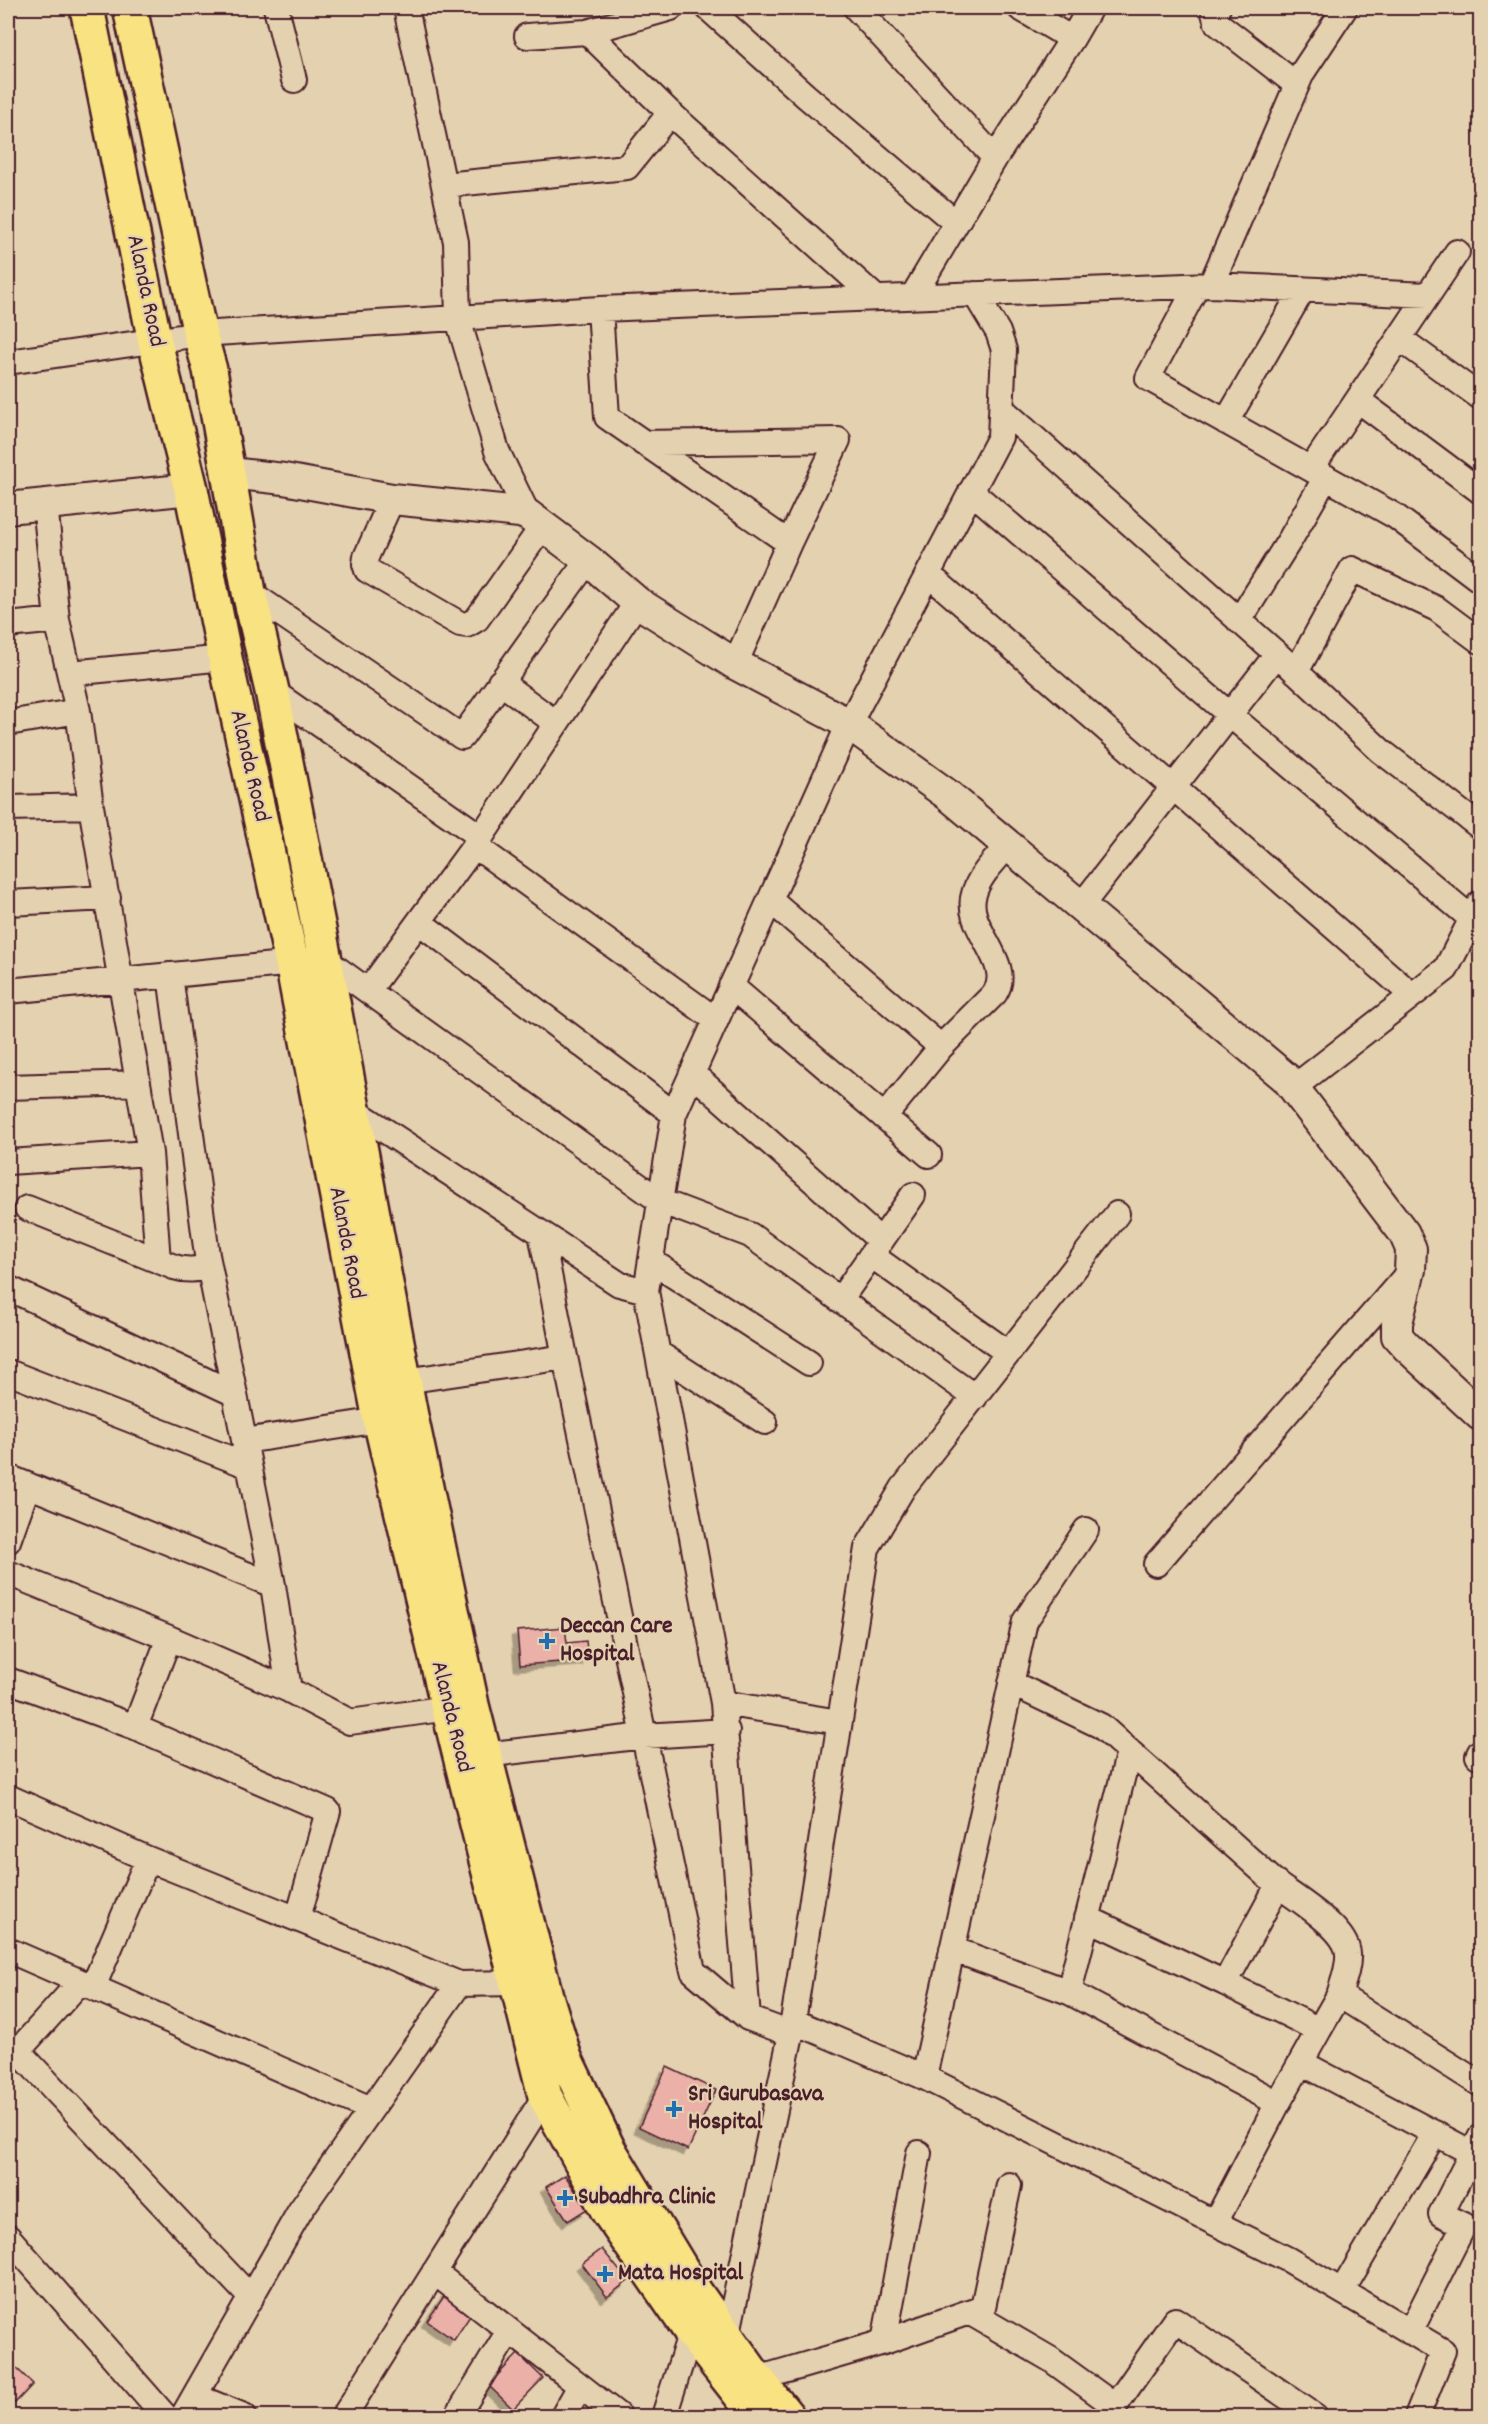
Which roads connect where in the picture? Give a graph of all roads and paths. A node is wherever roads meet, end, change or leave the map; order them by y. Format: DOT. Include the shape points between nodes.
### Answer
graph roads {
  1 [pos="87,8"];
  2 [pos="130,8"];
  3 [pos="276,8"];
  4 [pos="406,8"];
  5 [pos="671,8"];
  6 [pos="708,8"];
  7 [pos="856,8"];
  8 [pos="1020,8"];
  9 [pos="1090,8"];
  10 [pos="1218,8"];
  11 [pos="1345,8"];
  12 [pos="587,32"];
  13 [pos="527,36"];
  14 [pos="1072,39"];
  15 [pos="294,80"];
  16 [pos="1297,85"];
  17 [pos="670,113"];
  18 [pos="995,158"];
  19 [pos="444,185"];
  20 [pos="956,223"];
  21 [pos="1457,252"];
  22 [pos="1204,285"];
  23 [pos="1303,289"];
  24 [pos="975,294"];
  25 [pos="1428,295"];
  26 [pos="913,296"];
  27 [pos="876,298"];
  28 [pos="600,309"];
  29 [pos="458,319"];
  30 [pos="200,334"];
  31 [pos="1399,338"];
  32 [pos="155,342"];
  33 [pos="8,362"];
  34 [pos="1480,397"];
  35 [pos="1358,400"];
  36 [pos="1002,410"];
  37 [pos="1226,422"];
  38 [pos="643,442"];
  39 [pos="230,473"];
  40 [pos="1318,473"];
  41 [pos="191,489"];
  42 [pos="972,491"];
  43 [pos="1480,491"];
  44 [pos="392,500"];
  45 [pos="45,504"];
  46 [pos="8,508"];
  47 [pos="535,521"];
  48 [pos="789,543"];
  49 [pos="588,560"];
  50 [pos="928,574"];
  51 [pos="1480,580"];
  52 [pos="249,592"];
  53 [pos="637,602"];
  54 [pos="57,620"];
  55 [pos="1239,621"];
  56 [pos="8,625"];
  57 [pos="1480,641"];
  58 [pos="1277,654"];
  59 [pos="225,658"];
  60 [pos="735,664"];
  61 [pos="1296,672"];
  62 [pos="70,673"];
  63 [pos="500,682"];
  64 [pos="272,691"];
  65 [pos="78,711"];
  66 [pos="1230,715"];
  67 [pos="8,723"];
  68 [pos="556,723"];
  69 [pos="849,724"];
  70 [pos="1173,788"];
  71 [pos="91,806"];
  72 [pos="8,808"];
  73 [pos="1480,827"];
  74 [pos="478,842"];
  75 [pos="1008,845"];
  76 [pos="108,898"];
  77 [pos="770,900"];
  78 [pos="8,903"];
  79 [pos="1081,906"];
  80 [pos="1476,911"];
  81 [pos="419,922"];
  82 [pos="325,960"];
  83 [pos="292,963"];
  84 [pos="170,975"];
  85 [pos="120,980"];
  86 [pos="731,986"];
  87 [pos="8,991"];
  88 [pos="368,991"];
  89 [pos="1412,995"];
  90 [pos="716,1020"];
  91 [pos="941,1047"];
  92 [pos="692,1073"];
  93 [pos="138,1083"];
  94 [pos="8,1087"];
  95 [pos="1293,1088"];
  96 [pos="355,1111"];
  97 [pos="674,1114"];
  98 [pos="884,1117"];
  99 [pos="150,1153"];
  100 [pos="929,1155"];
  101 [pos="8,1162"];
  102 [pos="913,1196"];
  103 [pos="660,1202"];
  104 [pos="27,1208"];
  105 [pos="1117,1214"];
  106 [pos="541,1233"];
  107 [pos="876,1248"];
  108 [pos="158,1261"];
  109 [pos="651,1262"];
  110 [pos="209,1266"];
  111 [pos="1410,1270"];
  112 [pos="8,1288"];
  113 [pos="646,1291"];
  114 [pos="840,1300"];
  115 [pos="658,1353"];
  116 [pos="1008,1353"];
  117 [pos="565,1357"];
  118 [pos="809,1363"];
  119 [pos="8,1372"];
  120 [pos="405,1381"];
  121 [pos="235,1394"];
  122 [pos="975,1397"];
  123 [pos="1480,1415"];
  124 [pos="380,1420"];
  125 [pos="765,1422"];
  126 [pos="244,1442"];
  127 [pos="249,1466"];
  128 [pos="18,1481"];
  129 [pos="1086,1530"];
  130 [pos="8,1541"];
  131 [pos="1156,1564"];
  132 [pos="8,1573"];
  133 [pos="273,1585"];
  134 [pos="169,1638"];
  135 [pos="8,1680"];
  136 [pos="1011,1683"];
  137 [pos="289,1690"];
  138 [pos="723,1703"];
  139 [pos="460,1706"];
  140 [pos="839,1722"];
  141 [pos="135,1727"];
  142 [pos="727,1731"];
  143 [pos="644,1736"];
  144 [pos="1129,1751"];
  145 [pos="484,1755"];
  146 [pos="8,1797"];
  147 [pos="148,1859"];
  148 [pos="1278,1885"];
  149 [pos="298,1918"];
  150 [pos="1087,1918"];
  151 [pos="952,1948"];
  152 [pos="8,1950"];
  153 [pos="516,1983"];
  154 [pos="1225,1983"];
  155 [pos="459,1984"];
  156 [pos="86,1985"];
  157 [pos="1069,1992"];
  158 [pos="1339,1995"];
  159 [pos="546,1996"];
  160 [pos="748,2018"];
  161 [pos="792,2027"];
  162 [pos="1319,2030"];
  163 [pos="13,2057"];
  164 [pos="1302,2063"];
  165 [pos="924,2077"];
  166 [pos="1480,2084"];
  167 [pos="545,2096"];
  168 [pos="1278,2103"];
  169 [pos="371,2109"];
  170 [pos="1436,2133"];
  171 [pos="1476,2145"];
  172 [pos="919,2153"];
  173 [pos="1009,2185"];
  174 [pos="1215,2223"];
  175 [pos="8,2237"];
  176 [pos="434,2272"];
  177 [pos="1342,2291"];
  178 [pos="251,2298"];
  179 [pos="701,2300"];
  180 [pos="969,2312"];
  181 [pos="509,2331"];
  182 [pos="691,2331"];
  183 [pos="1410,2332"];
  184 [pos="728,2336"];
  185 [pos="884,2342"];
  186 [pos="719,2368"];
  187 [pos="757,2379"];
  188 [pos="580,2386"];
  189 [pos="195,2396"];
  190 [pos="1112,2411"];
  191 [pos="165,2416"];
  192 [pos="183,2416"];
  193 [pos="244,2416"];
  194 [pos="344,2416"];
  195 [pos="458,2416"];
  196 [pos="563,2416"];
  197 [pos="619,2416"];
  198 [pos="664,2416"];
  199 [pos="757,2416"];
  200 [pos="787,2416"];
  201 [pos="1315,2416"];
  202 [pos="1417,2416"];
  1 -- 32 [label="main road, Alanda Road"];
  2 -- 30 [label="main road, Alanda Road"];
  3 -- 15 [label="street"];
  4 -- 19 [label="street"];
  5 -- 12 [label="street"];
  6 -- 20 [label="street"];
  7 -- 18 [label="street"];
  8 -- 14 [label="street"];
  9 -- 14 [label="street"];
  10 -- 16 [label="street" via="1214,13 1216,22"];
  11 -- 16 [label="street"];
  12 -- 13 [label="street"];
  12 -- 17 [label="street"];
  14 -- 18 [label="street"];
  16 -- 22 [label="street"];
  17 -- 19 [label="street" via="627,167"];
  17 -- 27 [label="street"];
  18 -- 20 [label="street"];
  19 -- 29 [label="street" via="456,242"];
  20 -- 26 [label="street"];
  21 -- 25 [label="street"];
  22 -- 23 [label="street"];
  22 -- 24 [label="street"];
  22 -- 37 [label="street" via="1148,378"];
  23 -- 25 [label="street"];
  23 -- 37 [label="street"];
  24 -- 26 [label="street"];
  24 -- 36 [label="street" via="1004,350"];
  25 -- 31 [label="street"];
  26 -- 27 [label="street"];
  27 -- 28 [label="street"];
  28 -- 29 [label="street"];
  28 -- 38 [label="street" via="607,417"];
  29 -- 30 [label="street"];
  29 -- 47 [label="street" via="497,451"];
  30 -- 32 [label="street"];
  30 -- 39 [label="main road, Alanda Road"];
  31 -- 34 [label="street"];
  31 -- 35 [label="street"];
  32 -- 33 [label="street"];
  32 -- 41 [label="main road, Alanda Road"];
  35 -- 40 [label="street"];
  35 -- 43 [label="street"];
  36 -- 42 [label="street" via="1000,437"];
  36 -- 55 [label="street"];
  37 -- 40 [label="street"];
  38 -- 48 [label="street"];
  38 -- 48 [label="street" via="838,440"];
  39 -- 44 [label="street" via="284,478"];
  39 -- 52 [label="main road, Alanda Road"];
  40 -- 51 [label="street" via="1395,516"];
  40 -- 55 [label="street" via="1291,538"];
  41 -- 45 [label="street"];
  41 -- 59 [label="main road, Alanda Road"];
  42 -- 50 [label="street"];
  42 -- 66 [label="street"];
  44 -- 47 [label="street" via="520,512"];
  44 -- 47 [label="street" via="366,557 367,570 466,625 477,619"];
  45 -- 46 [label="street"];
  45 -- 54 [label="street"];
  47 -- 49 [label="street"];
  48 -- 60 [label="street"];
  49 -- 53 [label="street"];
  49 -- 63 [label="street"];
  50 -- 69 [label="street"];
  50 -- 70 [label="street"];
  52 -- 63 [label="street" via="462,736"];
  52 -- 64 [label="main road, Alanda Road"];
  53 -- 60 [label="street"];
  53 -- 68 [label="street"];
  54 -- 56 [label="street"];
  54 -- 62 [label="street"];
  55 -- 58 [label="street"];
  57 -- 61 [label="street" via="1437,609 1352,569"];
  58 -- 61 [label="street"];
  58 -- 66 [label="street"];
  59 -- 62 [label="street"];
  59 -- 83 [label="main road, Alanda Road"];
  60 -- 69 [label="street"];
  61 -- 73 [label="street" via="1381,752"];
  62 -- 65 [label="street"];
  63 -- 68 [label="street"];
  64 -- 74 [label="street"];
  64 -- 82 [label="main road, Alanda Road"];
  65 -- 67 [label="street"];
  65 -- 71 [label="street"];
  66 -- 70 [label="street"];
  66 -- 80 [label="street"];
  68 -- 74 [label="street"];
  69 -- 75 [label="street" via="948,795"];
  69 -- 77 [label="street"];
  70 -- 79 [label="street"];
  70 -- 89 [label="street"];
  71 -- 72 [label="street"];
  71 -- 76 [label="street"];
  74 -- 81 [label="street"];
  74 -- 90 [label="street"];
  75 -- 79 [label="street"];
  75 -- 91 [label="street" via="979,882 972,904 998,967 1000,986"];
  76 -- 78 [label="street"];
  76 -- 85 [label="street"];
  77 -- 86 [label="street"];
  77 -- 91 [label="street"];
  79 -- 95 [label="street" via="1286,1078"];
  80 -- 89 [label="street" via="1446,969"];
  81 -- 88 [label="street"];
  81 -- 97 [label="street"];
  82 -- 83 [label="street"];
  82 -- 88 [label="street"];
  82 -- 96 [label="main road, Alanda Road"];
  83 -- 84 [label="street"];
  83 -- 124 [label="main road, Alanda Road"];
  84 -- 85 [label="street"];
  84 -- 110 [label="street"];
  85 -- 87 [label="street"];
  85 -- 93 [label="street"];
  86 -- 90 [label="street"];
  86 -- 98 [label="street"];
  88 -- 103 [label="street"];
  89 -- 95 [label="street"];
  90 -- 92 [label="street"];
  91 -- 98 [label="street"];
  92 -- 97 [label="street"];
  92 -- 107 [label="street"];
  93 -- 94 [label="street"];
  93 -- 99 [label="street"];
  95 -- 111 [label="street" via="1404,1233 1411,1249"];
  96 -- 106 [label="street"];
  96 -- 120 [label="main road, Alanda Road"];
  97 -- 103 [label="street"];
  98 -- 100 [label="street"];
  99 -- 101 [label="street"];
  99 -- 108 [label="street"];
  102 -- 107 [label="street"];
  103 -- 109 [label="street"];
  103 -- 114 [label="street" via="750,1235"];
  104 -- 108 [label="street"];
  105 -- 116 [label="street"];
  106 -- 113 [label="street" via="618,1284"];
  106 -- 117 [label="street"];
  107 -- 114 [label="street"];
  107 -- 116 [label="street"];
  108 -- 110 [label="street" via="185,1271"];
  109 -- 113 [label="street"];
  109 -- 118 [label="street"];
  110 -- 121 [label="street"];
  111 -- 123 [label="street" via="1396,1323 1397,1336"];
  111 -- 131 [label="street"];
  112 -- 121 [label="street"];
  113 -- 115 [label="street"];
  114 -- 122 [label="street"];
  115 -- 125 [label="street"];
  115 -- 138 [label="street"];
  116 -- 122 [label="street"];
  117 -- 120 [label="street"];
  117 -- 143 [label="street"];
  119 -- 127 [label="street"];
  120 -- 139 [label="main road, Alanda Road"];
  121 -- 126 [label="street"];
  122 -- 140 [label="street" via="903,1488 867,1548"];
  124 -- 126 [label="street"];
  124 -- 139 [label="main road, Alanda Road"];
  126 -- 127 [label="street"];
  127 -- 133 [label="street"];
  128 -- 130 [label="street"];
  128 -- 133 [label="street"];
  129 -- 136 [label="street" via="1025,1621"];
  132 -- 134 [label="street"];
  133 -- 137 [label="street"];
  134 -- 137 [label="street"];
  134 -- 141 [label="street"];
  135 -- 141 [label="street"];
  136 -- 144 [label="street" via="1101,1726"];
  136 -- 151 [label="street"];
  137 -- 139 [label="street" via="350,1722"];
  138 -- 140 [label="street"];
  138 -- 142 [label="street"];
  139 -- 145 [label="main road, Alanda Road"];
  139 -- 153 [label="main road, Alanda Road"];
  140 -- 161 [label="street"];
  141 -- 149 [label="street" via="328,1811"];
  142 -- 143 [label="street"];
  142 -- 160 [label="street"];
  143 -- 145 [label="street"];
  143 -- 160 [label="street" via="693,1971"];
  144 -- 148 [label="street"];
  144 -- 150 [label="street"];
  145 -- 159 [label="main road, Alanda Road"];
  146 -- 147 [label="street"];
  147 -- 149 [label="street"];
  147 -- 156 [label="street"];
  148 -- 154 [label="street"];
  148 -- 158 [label="street" via="1334,1927 1345,1941 1348,1961"];
  149 -- 155 [label="street"];
  150 -- 154 [label="street"];
  150 -- 157 [label="street"];
  151 -- 157 [label="street"];
  151 -- 165 [label="street"];
  152 -- 156 [label="street"];
  153 -- 155 [label="street"];
  153 -- 159 [label="street"];
  153 -- 167 [label="main road, Alanda Road"];
  154 -- 162 [label="street"];
  155 -- 169 [label="street"];
  156 -- 163 [label="street"];
  156 -- 169 [label="street"];
  157 -- 168 [label="street"];
  158 -- 162 [label="street"];
  158 -- 166 [label="street"];
  159 -- 179 [label="main road, Alanda Road" via="565,2058 608,2148"];
  160 -- 161 [label="street"];
  161 -- 165 [label="street"];
  161 -- 184 [label="street"];
  162 -- 164 [label="street"];
  163 -- 178 [label="street"];
  164 -- 168 [label="street"];
  164 -- 170 [label="street"];
  165 -- 174 [label="street"];
  167 -- 176 [label="street"];
  167 -- 182 [label="main road, Alanda Road" via="609,2213"];
  168 -- 174 [label="street"];
  169 -- 178 [label="street" via="300,2211"];
  170 -- 171 [label="street"];
  170 -- 177 [label="street"];
  171 -- 183 [label="street" via="1441,2214 1464,2225"];
  172 -- 185 [label="street"];
  173 -- 180 [label="street" via="983,2307"];
  174 -- 177 [label="street"];
  175 -- 191 [label="street"];
  176 -- 181 [label="street"];
  176 -- 194 [label="street"];
  177 -- 183 [label="street"];
  178 -- 189 [label="street"];
  179 -- 182 [label="street"];
  179 -- 184 [label="main road, Alanda Road"];
  180 -- 185 [label="street"];
  180 -- 190 [label="street" via="1050,2359"];
  181 -- 188 [label="street"];
  181 -- 195 [label="street"];
  182 -- 186 [label="main road, Alanda Road"];
  182 -- 198 [label="street"];
  183 -- 202 [label="street" via="1443,2351"];
  184 -- 186 [label="street"];
  184 -- 187 [label="main road, Alanda Road"];
  185 -- 187 [label="street"];
  186 -- 199 [label="main road, Alanda Road"];
  187 -- 200 [label="main road, Alanda Road"];
  188 -- 196 [label="street"];
  188 -- 197 [label="street"];
  189 -- 192 [label="street"];
  189 -- 193 [label="street"];
  190 -- 201 [label="street" via="1174,2320"];
}
